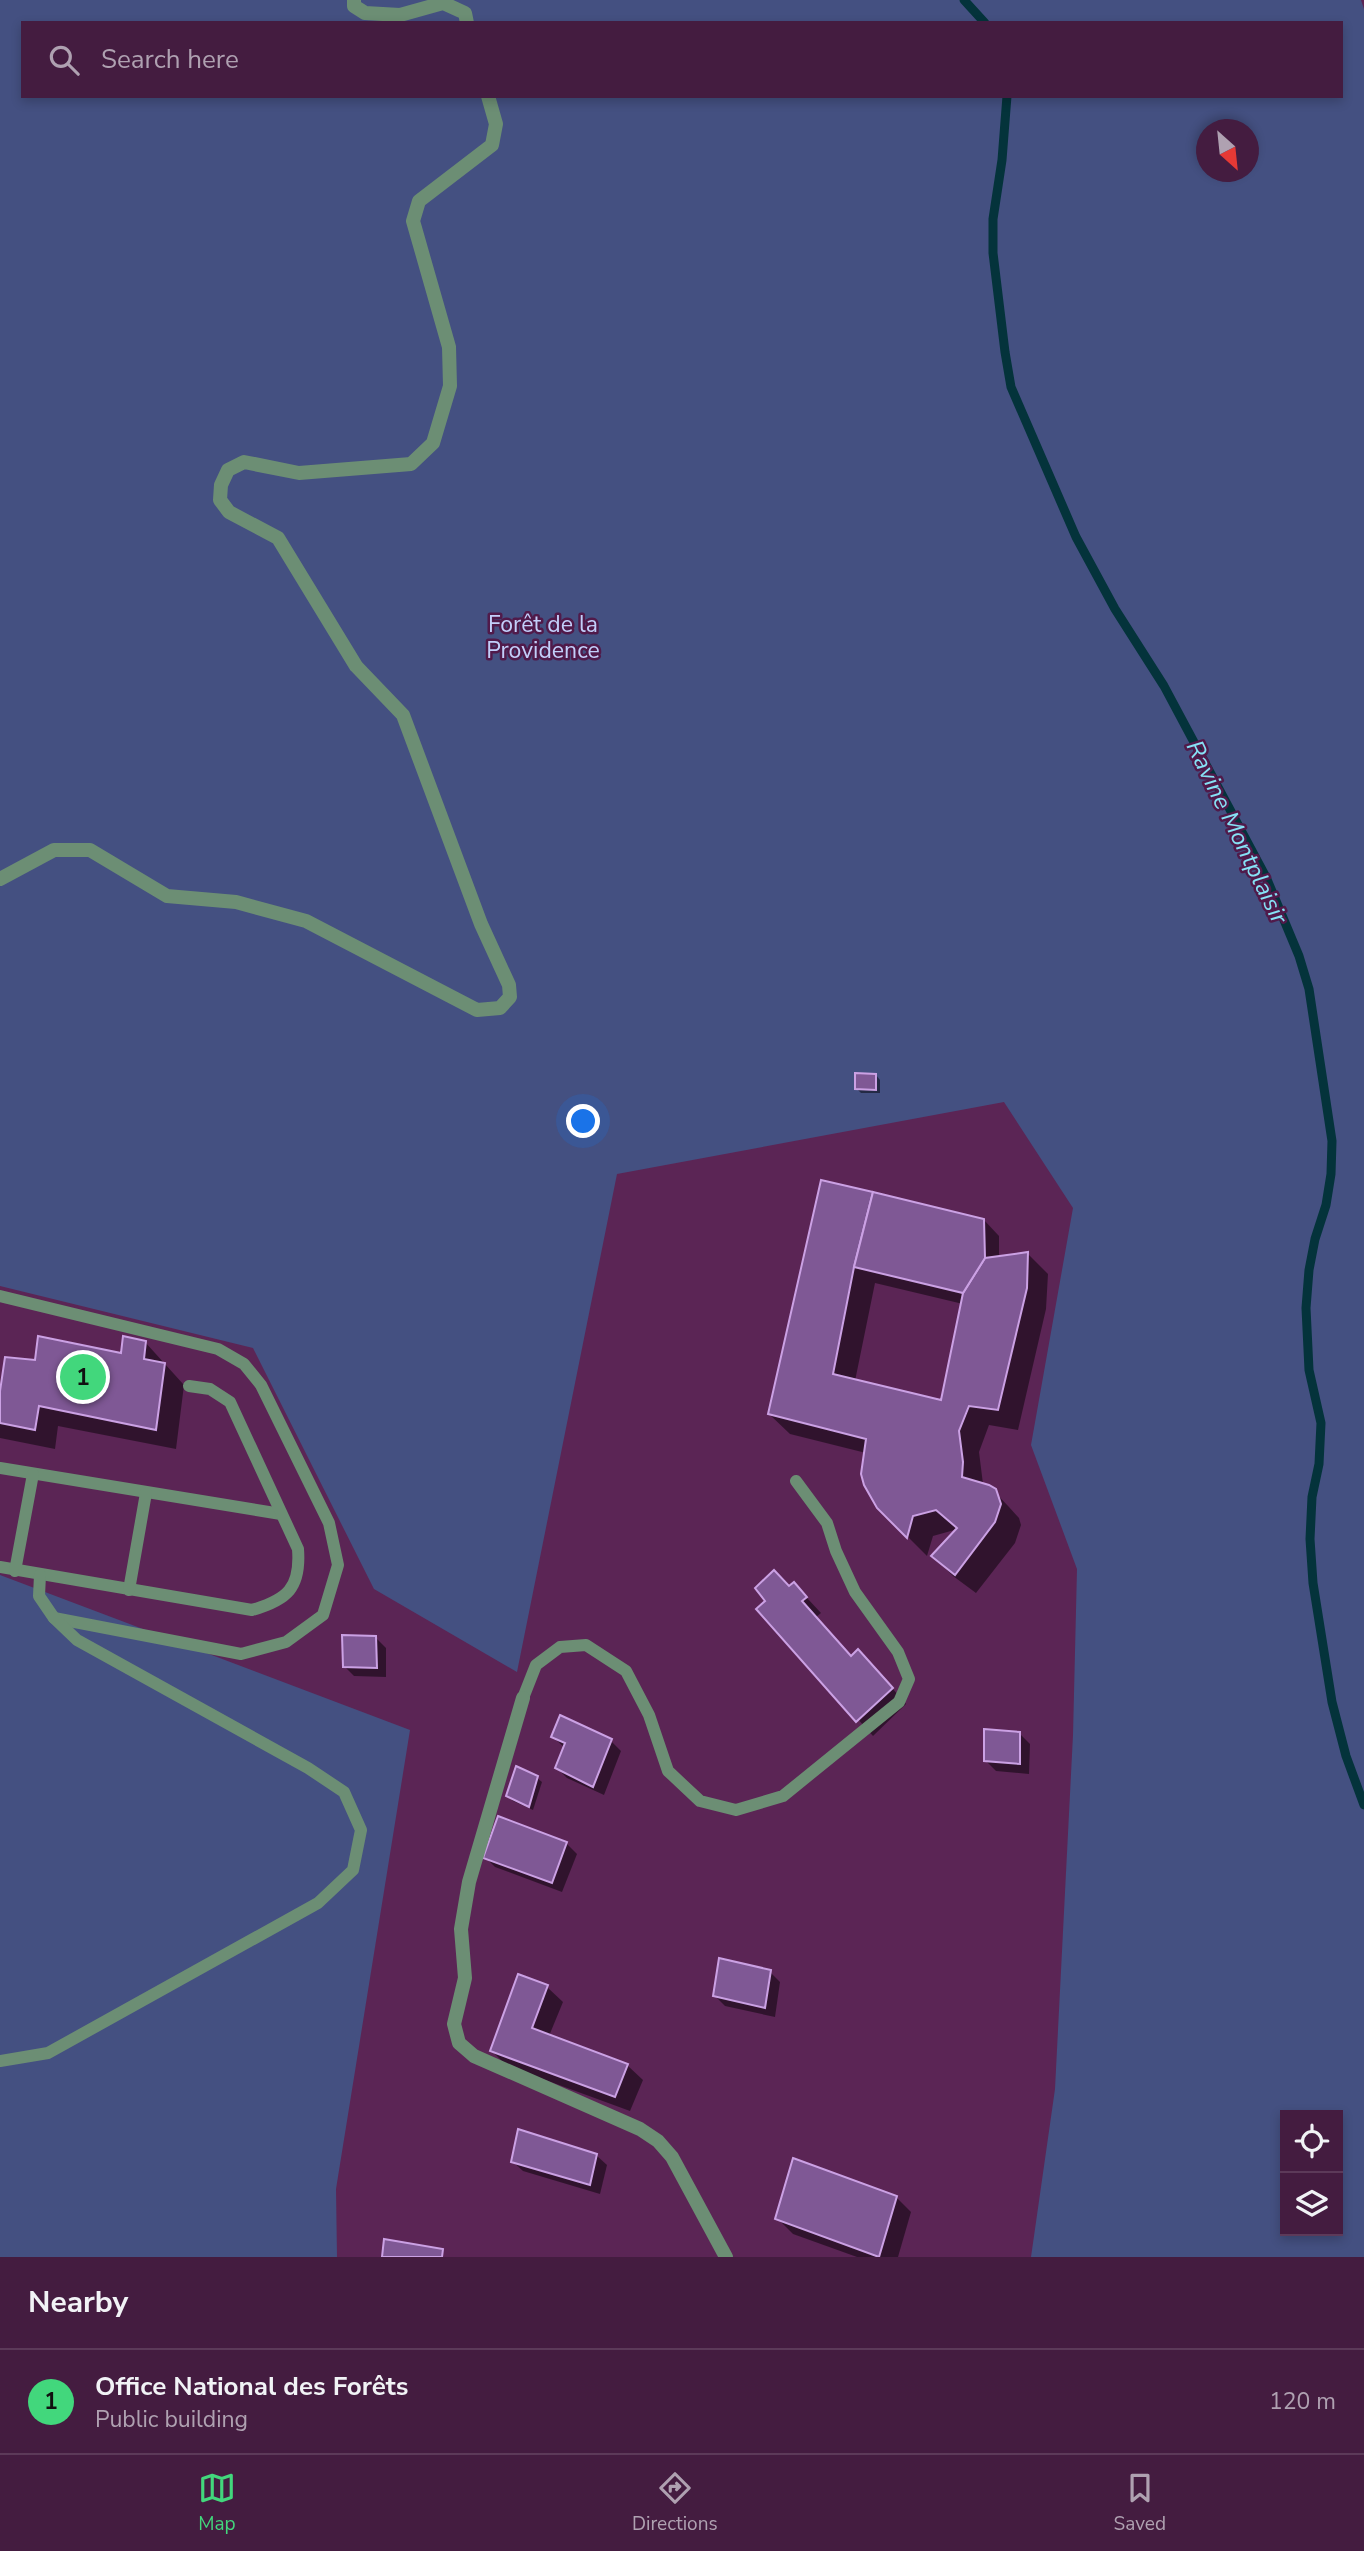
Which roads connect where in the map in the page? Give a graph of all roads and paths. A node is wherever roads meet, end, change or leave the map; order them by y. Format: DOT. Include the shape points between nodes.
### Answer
graph roads {
  1 [pos="354,0"];
  2 [pos="466,21"];
  3 [pos="489,98"];
  4 [pos="0,879"];
  5 [pos="0,1296"];
  6 [pos="189,1386"];
  7 [pos="0,1468"];
  8 [pos="33,1474"];
  9 [pos="796,1481"];
  10 [pos="146,1493"];
  11 [pos="281,1514"];
  12 [pos="0,1567"];
  13 [pos="15,1570"];
  14 [pos="40,1575"];
  15 [pos="129,1590"];
  16 [pos="54,1618"];
  17 [pos="523,1698"];
  18 [pos="0,2061"];
  19 [pos="726,2257"];
  1 -- 2 [label="street" via="354,6 365,13 400,15 443,3 464,13"];
  3 -- 4 [label="street" via="496,124 492,145 419,201 413,221 449,347 450,386 433,443 411,464 299,473 244,462 228,470 220,500 229,512 278,538 356,666 403,715 510,997 500,1008 477,1010 306,921 236,902 167,896 90,850 54,850"];
  5 -- 16 [label="lane" via="218,1349 244,1364 261,1385 329,1523 338,1565 323,1615 286,1642 241,1654"];
  6 -- 11 [label="lane" via="210,1389 230,1402"];
  7 -- 8 [label="lane"];
  8 -- 10 [label="lane"];
  8 -- 13 [label="lane"];
  9 -- 17 [label="lane" via="827,1523 855,1592 898,1652 909,1679 900,1702 783,1796 736,1810 700,1801 668,1771 649,1715 626,1671 586,1645 559,1647 536,1665"];
  10 -- 11 [label="lane"];
  10 -- 15 [label="lane"];
  11 -- 15 [label="lane" via="298,1549 300,1570 291,1591 275,1603 252,1610"];
  12 -- 13 [label="lane"];
  13 -- 14 [label="lane"];
  14 -- 15 [label="lane"];
  14 -- 16 [label="lane" via="39,1596"];
  16 -- 18 [label="lane" via="76,1640 344,1792 361,1830 352,1870 318,1903 48,2053"];
  17 -- 19 [label="street" via="468,1882 461,1929 465,1978 454,2024 459,2043 474,2056 658,2141 672,2157"];
}
